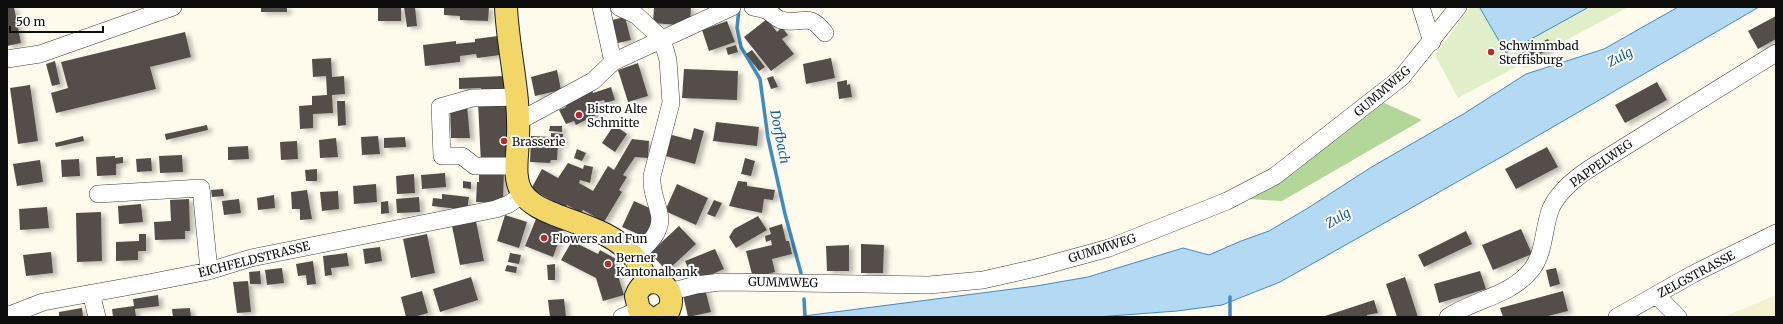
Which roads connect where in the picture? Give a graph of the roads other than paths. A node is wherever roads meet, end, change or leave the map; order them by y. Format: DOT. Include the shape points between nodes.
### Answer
graph roads {
  1 [pos="173,7"];
  2 [pos="506,7"];
  3 [pos="601,7"];
  4 [pos="619,7"];
  5 [pos="732,7"];
  6 [pos="753,7"];
  7 [pos="1421,7"];
  8 [pos="1458,7"];
  9 [pos="825,34"];
  10 [pos="662,39"];
  11 [pos="1432,42"];
  12 [pos="1776,53"];
  13 [pos="7,59"];
  14 [pos="613,62"];
  15 [pos="518,97"];
  16 [pos="519,121"];
  17 [pos="517,166"];
  18 [pos="98,194"];
  19 [pos="523,194"];
  20 [pos="1776,233"];
  21 [pos="634,257"];
  22 [pos="209,271"];
  23 [pos="648,283"];
  24 [pos="670,292"];
  25 [pos="91,293"];
  26 [pos="1656,295"];
  27 [pos="650,315"];
  28 [pos="7,316"];
  29 [pos="97,317"];
  30 [pos="1448,317"];
  31 [pos="1617,317"];
  32 [pos="1678,317"];
  1 -- 13 [label="street" via="40,54"];
  2 -- 15 [label="main road"];
  3 -- 14 [label="street"];
  4 -- 10 [label="street" via="636,15"];
  5 -- 10 [label="street"];
  6 -- 9 [label="street" via="766,10 788,22 812,20"];
  7 -- 11 [label="street"];
  8 -- 11 [label="street, GUMMWEG"];
  10 -- 14 [label="street"];
  10 -- 21 [label="street" via="668,60 671,103 652,176 652,188 660,220 659,227 650,241"];
  11 -- 24 [label="street, GUMMWEG" via="1402,77 1275,176 1227,201 1109,248 983,280 929,285 721,282"];
  12 -- 30 [label="street, PAPPELWEG" via="1570,182 1551,208 1538,260 1524,278 1509,290"];
  14 -- 16 [label="street" via="593,81"];
  15 -- 16 [label="main road"];
  15 -- 17 [label="street" via="472,98 440,107 442,156 462,156 475,166"];
  16 -- 17 [label="main road"];
  17 -- 19 [label="main road" via="518,185"];
  18 -- 22 [label="street" via="201,188"];
  19 -- 21 [label="main road" via="546,211 593,229 613,240"];
  19 -- 22 [label="street, EICHFELDSTRASSE" via="496,209 251,258"];
  20 -- 26 [label="street, ZELGSTRASSE"];
  21 -- 23 [label="main road"];
  22 -- 25 [label="street, EICHFELDSTRASSE"];
  23 -- 24 [label="main road" via="662,284"];
  23 -- 27 [label="main road" via="640,288 636,296"];
  24 -- 27 [label="main road" via="672,301"];
  25 -- 28 [label="street, EICHFELDSTRASSE" via="43,302"];
  25 -- 29 [label="street"];
  26 -- 31 [label="street, ZELGSTRASSE"];
  26 -- 32 [label="street"];
}
